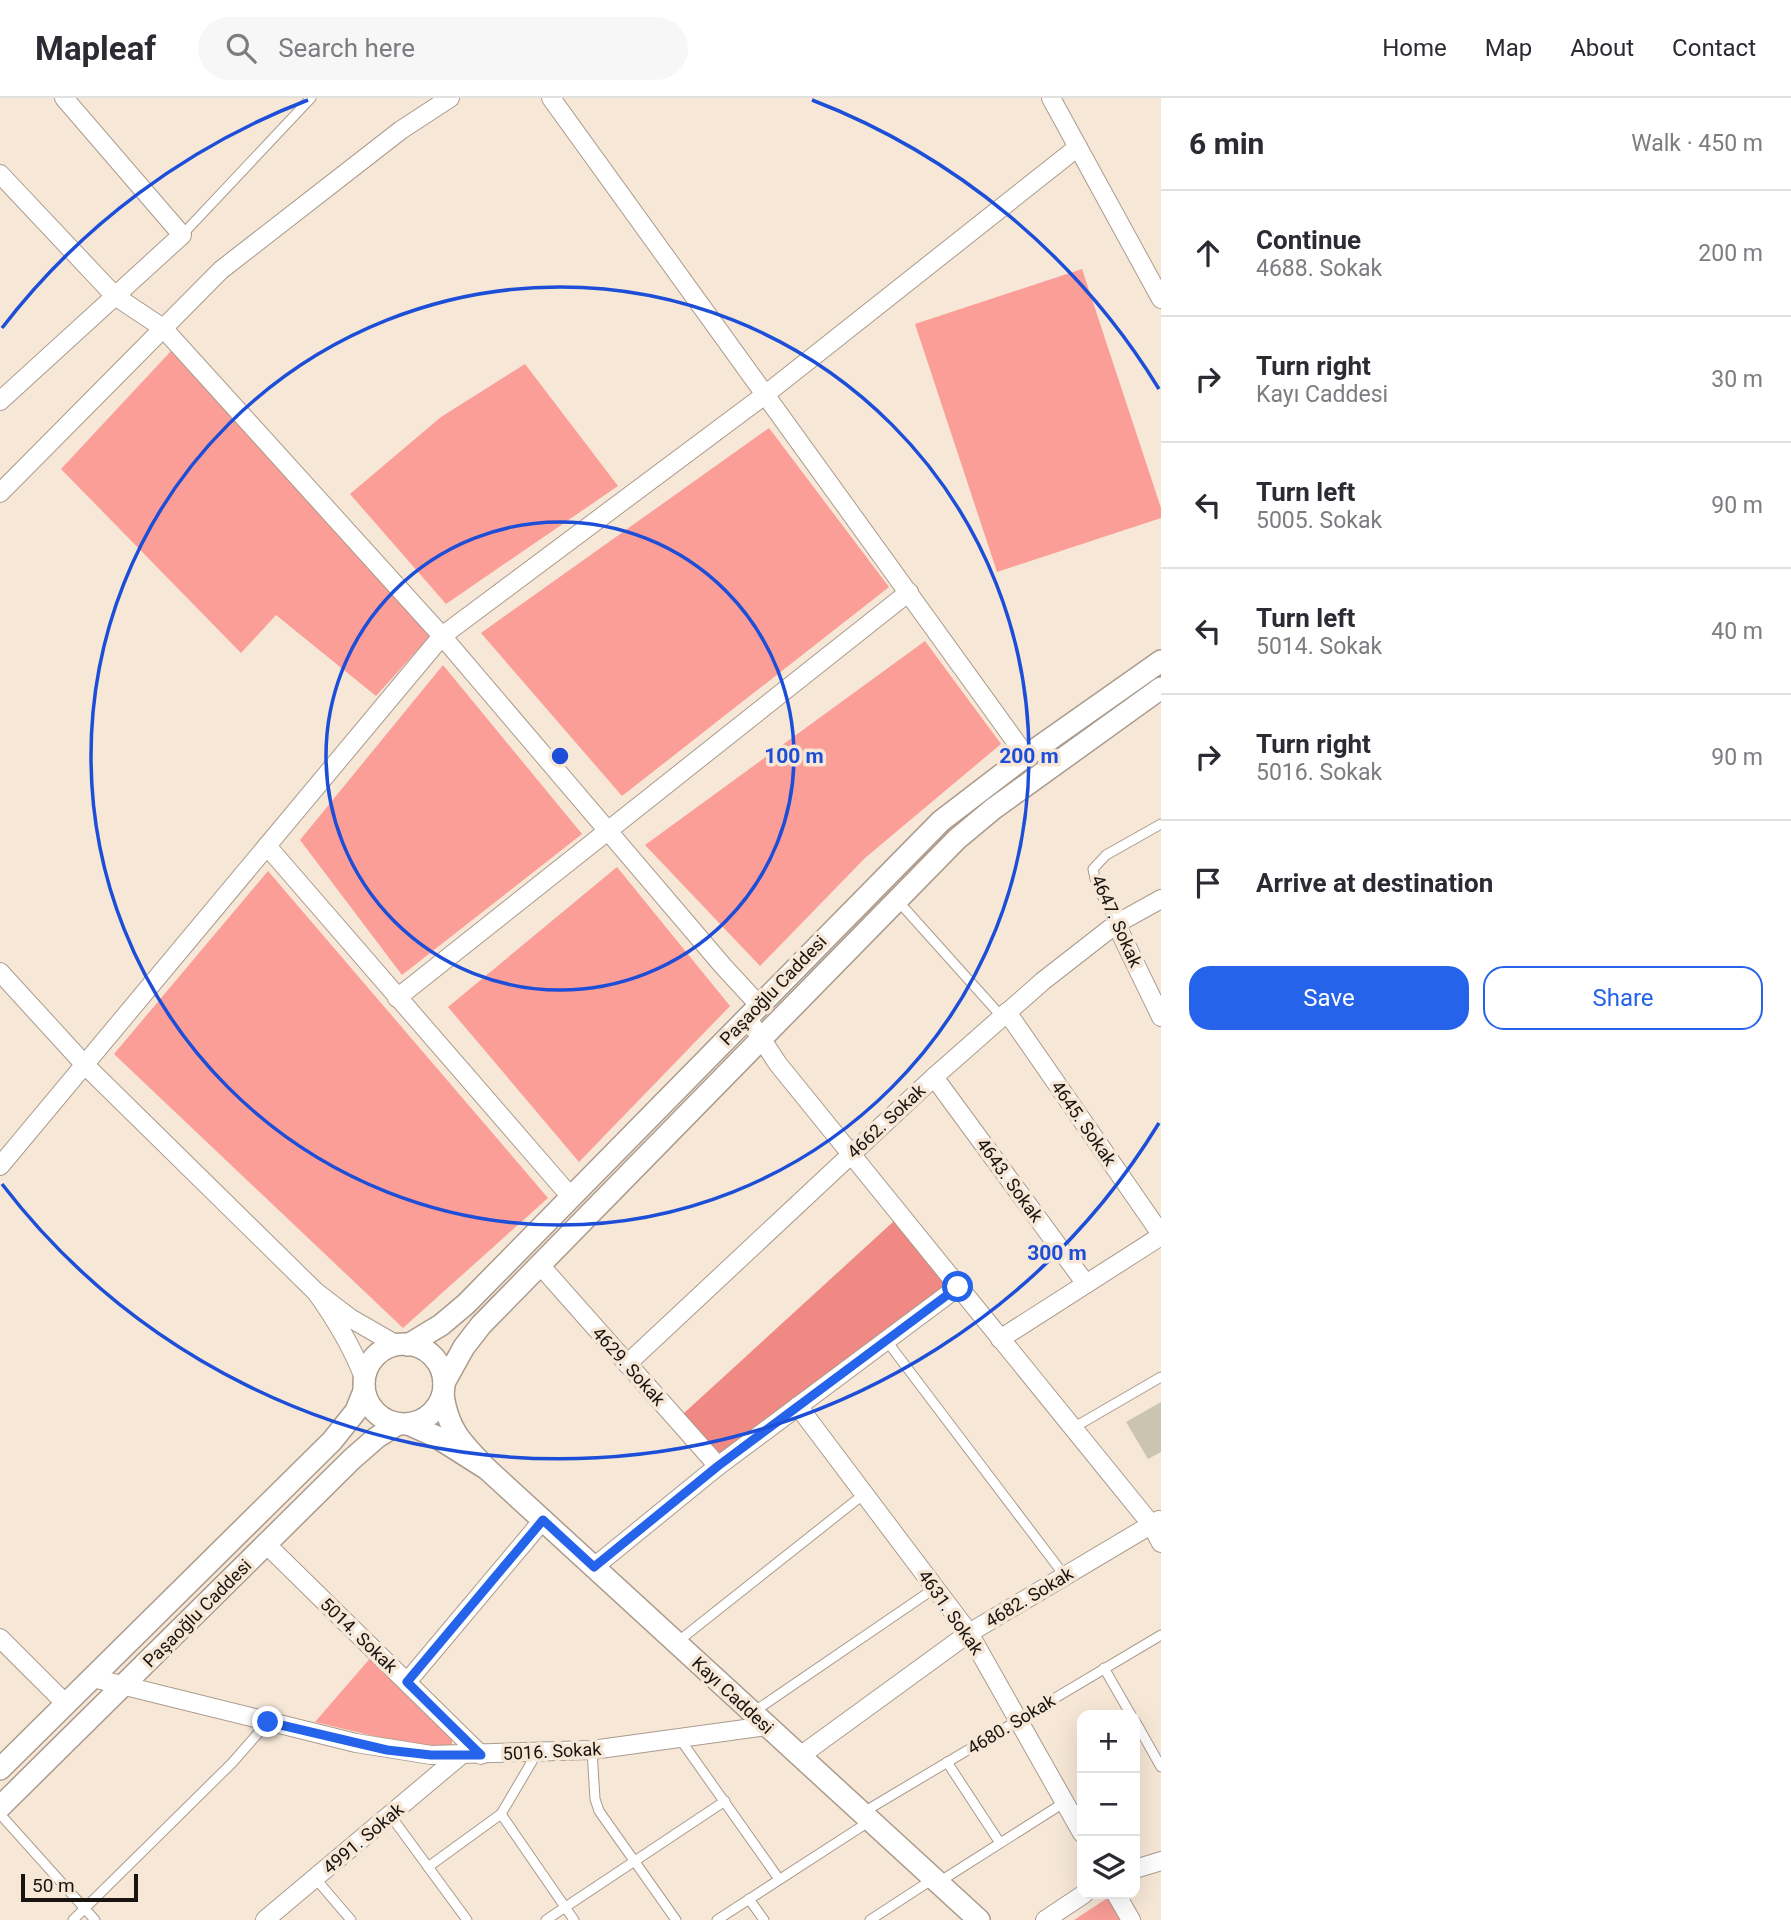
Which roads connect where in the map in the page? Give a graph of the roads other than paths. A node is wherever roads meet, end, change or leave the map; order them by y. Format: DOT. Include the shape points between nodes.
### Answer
graph roads {
  1 [pos="64,98"];
  2 [pos="311,98"];
  3 [pos="450,98"];
  4 [pos="551,98"];
  5 [pos="1051,98"];
  6 [pos="1078,147"];
  7 [pos="2,179"];
  8 [pos="182,235"];
  9 [pos="116,296"];
  10 [pos="1161,299"];
  11 [pos="163,328"];
  12 [pos="766,394"];
  13 [pos="0,401"];
  14 [pos="0,492"];
  15 [pos="909,592"];
  16 [pos="442,636"];
  17 [pos="1161,661"];
  18 [pos="1161,688"];
  19 [pos="1026,756"];
  20 [pos="1161,824"];
  21 [pos="607,831"];
  22 [pos="267,846"];
  23 [pos="897,899"];
  24 [pos="1161,899"];
  25 [pos="1116,924"];
  26 [pos="0,972"];
  27 [pos="397,998"];
  28 [pos="753,1011"];
  29 [pos="1005,1014"];
  30 [pos="1161,1017"];
  31 [pos="760,1039"];
  32 [pos="85,1065"];
  33 [pos="934,1077"];
  34 [pos="851,1154"];
  35 [pos="0,1166"];
  36 [pos="571,1197"];
  37 [pos="1161,1235"];
  38 [pos="540,1265"];
  39 [pos="1086,1284"];
  40 [pos="958,1287"];
  41 [pos="316,1292"];
  42 [pos="1000,1339"];
  43 [pos="886,1340"];
  44 [pos="402,1345"];
  45 [pos="627,1363"];
  46 [pos="1161,1377"];
  47 [pos="364,1384"];
  48 [pos="443,1389"];
  49 [pos="798,1406"];
  50 [pos="403,1424"];
  51 [pos="1073,1428"];
  52 [pos="718,1466"];
  53 [pos="487,1469"];
  54 [pos="864,1494"];
  55 [pos="543,1520"];
  56 [pos="1156,1522"];
  57 [pos="1161,1543"];
  58 [pos="266,1544"];
  59 [pos="594,1567"];
  60 [pos="1064,1575"];
  61 [pos="935,1588"];
  62 [pos="969,1633"];
  63 [pos="1161,1635"];
  64 [pos="0,1638"];
  65 [pos="676,1643"];
  66 [pos="1104,1668"];
  67 [pos="93,1678"];
  68 [pos="407,1682"];
  69 [pos="123,1686"];
  70 [pos="66,1704"];
  71 [pos="1128,1710"];
  72 [pos="760,1719"];
  73 [pos="1018,1720"];
  74 [pos="268,1722"];
  75 [pos="1140,1730"];
  76 [pos="680,1738"];
  77 [pos="592,1750"];
  78 [pos="537,1753"];
  79 [pos="461,1755"];
  80 [pos="481,1755"];
  81 [pos="800,1756"];
  82 [pos="947,1762"];
  83 [pos="1161,1767"];
  84 [pos="0,1769"];
  85 [pos="724,1801"];
  86 [pos="1065,1802"];
  87 [pos="0,1807"];
  88 [pos="0,1814"];
  89 [pos="501,1814"];
  90 [pos="390,1815"];
  91 [pos="866,1817"];
  92 [pos="1077,1824"];
  93 [pos="1000,1843"];
  94 [pos="635,1861"];
  95 [pos="1161,1861"];
  96 [pos="428,1867"];
  97 [pos="1140,1867"];
  98 [pos="315,1878"];
  99 [pos="779,1880"];
  100 [pos="935,1881"];
  101 [pos="749,1899"];
  102 [pos="1077,1899"];
  103 [pos="1119,1899"];
  104 [pos="565,1907"];
  105 [pos="85,1909"];
  106 [pos="73,1920"];
  107 [pos="95,1920"];
  108 [pos="265,1920"];
  109 [pos="351,1920"];
  110 [pos="467,1920"];
  111 [pos="546,1920"];
  112 [pos="574,1920"];
  113 [pos="676,1920"];
  114 [pos="717,1920"];
  115 [pos="764,1920"];
  116 [pos="870,1920"];
  117 [pos="979,1920"];
  118 [pos="1045,1920"];
  119 [pos="1131,1920"];
  1 -- 8 [label="street"];
  2 -- 8 [label="lane"];
  3 -- 11 [label="street" via="401,130 221,270"];
  4 -- 12 [label="street"];
  5 -- 6 [label="street"];
  6 -- 10 [label="street"];
  6 -- 12 [label="street"];
  7 -- 9 [label="street"];
  8 -- 9 [label="street"];
  9 -- 11 [label="street"];
  9 -- 13 [label="street"];
  11 -- 14 [label="street"];
  11 -- 16 [label="street"];
  12 -- 15 [label="street"];
  12 -- 16 [label="street"];
  15 -- 19 [label="street"];
  15 -- 21 [label="street"];
  16 -- 21 [label="street"];
  16 -- 22 [label="street"];
  17 -- 19 [label="street, Paşaoğlu Caddesi"];
  18 -- 23 [label="street, Paşaoğlu Caddesi" via="993,809"];
  19 -- 28 [label="street, Paşaoğlu Caddesi" via="941,821"];
  20 -- 25 [label="lane, 4647. Sokak" via="1096,863 1094,876"];
  21 -- 27 [label="street"];
  21 -- 28 [label="street" via="723,966"];
  22 -- 27 [label="street"];
  22 -- 32 [label="street"];
  23 -- 29 [label="lane, 4645. Sokak"];
  23 -- 31 [label="street, Paşaoğlu Caddesi"];
  24 -- 25 [label="street, 4662. Sokak"];
  25 -- 29 [label="street, 4662. Sokak"];
  25 -- 30 [label="street, 4647. Sokak"];
  26 -- 32 [label="street"];
  27 -- 36 [label="street"];
  28 -- 31 [label="street"];
  28 -- 36 [label="street, Paşaoğlu Caddesi"];
  29 -- 33 [label="street, 4662. Sokak"];
  29 -- 37 [label="street, 4645. Sokak"];
  31 -- 34 [label="street"];
  31 -- 38 [label="street, Paşaoğlu Caddesi"];
  32 -- 35 [label="street"];
  32 -- 41 [label="street"];
  33 -- 34 [label="street, 4662. Sokak"];
  33 -- 39 [label="street, 4643. Sokak"];
  34 -- 40 [label="street"];
  34 -- 45 [label="street, 4662. Sokak"];
  36 -- 44 [label="street, Paşaoğlu Caddesi" via="466,1304 441,1325"];
  37 -- 39 [label="street"];
  38 -- 45 [label="street, 4629. Sokak"];
  38 -- 48 [label="street, Paşaoğlu Caddesi" via="471,1337"];
  39 -- 42 [label="street"];
  40 -- 42 [label="street"];
  40 -- 43 [label="street"];
  41 -- 44 [label="street" via="350,1318"];
  41 -- 47 [label="street" via="349,1342"];
  42 -- 51 [label="street"];
  43 -- 49 [label="street"];
  43 -- 60 [label="lane"];
  44 -- 47 [label="street" via="377,1354"];
  44 -- 48 [label="street" via="426,1351 435,1359 442,1370"];
  45 -- 52 [label="street, 4629. Sokak"];
  46 -- 51 [label="lane"];
  47 -- 50 [label="street" via="369,1404 378,1415"];
  47 -- 67 [label="street, Paşaoğlu Caddesi" via="356,1411 332,1441"];
  48 -- 50 [label="street" via="428,1416"];
  48 -- 53 [label="street, Kayı Caddesi" via="450,1426"];
  49 -- 52 [label="street"];
  49 -- 54 [label="street, 4631. Sokak"];
  50 -- 53 [label="street, Kayı Caddesi" via="435,1436"];
  50 -- 58 [label="street, Paşaoğlu Caddesi" via="363,1448"];
  51 -- 56 [label="street"];
  52 -- 59 [label="street"];
  53 -- 55 [label="street, Kayı Caddesi"];
  54 -- 61 [label="street, 4631. Sokak"];
  54 -- 65 [label="lane"];
  55 -- 59 [label="street, Kayı Caddesi"];
  55 -- 68 [label="street"];
  56 -- 57 [label="street"];
  56 -- 60 [label="street, 4682. Sokak"];
  58 -- 68 [label="street, 5014. Sokak"];
  58 -- 69 [label="street, Paşaoğlu Caddesi"];
  59 -- 65 [label="street, Kayı Caddesi"];
  60 -- 62 [label="street, 4682. Sokak"];
  61 -- 62 [label="street, 4631. Sokak"];
  61 -- 72 [label="lane"];
  62 -- 73 [label="street, 4631. Sokak"];
  62 -- 81 [label="street, 4682. Sokak"];
  63 -- 66 [label="lane, 4680. Sokak"];
  64 -- 70 [label="street"];
  65 -- 72 [label="street, Kayı Caddesi"];
  66 -- 71 [label="lane"];
  66 -- 73 [label="lane, 4680. Sokak"];
  67 -- 69 [label="street, 5016. Sokak"];
  67 -- 70 [label="street, Paşaoğlu Caddesi"];
  68 -- 80 [label="street, 5014. Sokak"];
  69 -- 74 [label="street, 5016. Sokak"];
  69 -- 87 [label="street, Paşaoğlu Caddesi"];
  70 -- 84 [label="street, Paşaoğlu Caddesi"];
  72 -- 76 [label="street, 5016. Sokak"];
  72 -- 81 [label="street, Kayı Caddesi"];
  73 -- 82 [label="lane, 4680. Sokak"];
  73 -- 86 [label="street, 4631. Sokak"];
  74 -- 79 [label="street, 5016. Sokak" via="387,1750"];
  74 -- 105 [label="lane"];
  75 -- 83 [label="lane"];
  76 -- 77 [label="street, 5016. Sokak"];
  76 -- 85 [label="lane"];
  77 -- 78 [label="street, 5016. Sokak"];
  77 -- 94 [label="lane" via="597,1806"];
  78 -- 80 [label="street, 5016. Sokak"];
  78 -- 89 [label="lane"];
  79 -- 80 [label="street, 5016. Sokak"];
  79 -- 90 [label="street, 4991. Sokak"];
  81 -- 91 [label="street, Kayı Caddesi"];
  82 -- 91 [label="lane, 4680. Sokak"];
  82 -- 93 [label="lane"];
  85 -- 94 [label="lane"];
  85 -- 99 [label="lane"];
  86 -- 92 [label="street, 4631. Sokak"];
  86 -- 93 [label="lane"];
  88 -- 105 [label="lane"];
  89 -- 96 [label="lane"];
  89 -- 104 [label="lane"];
  90 -- 96 [label="lane"];
  90 -- 98 [label="street, 4991. Sokak"];
  91 -- 99 [label="lane, 4680. Sokak"];
  91 -- 100 [label="street, Kayı Caddesi"];
  93 -- 100 [label="lane"];
  94 -- 104 [label="lane"];
  94 -- 113 [label="lane"];
  95 -- 97 [label="street"];
  96 -- 110 [label="lane"];
  98 -- 108 [label="street, 4991. Sokak"];
  98 -- 109 [label="lane"];
  99 -- 101 [label="lane, 4680. Sokak"];
  100 -- 116 [label="lane"];
  100 -- 117 [label="street, Kayı Caddesi"];
  101 -- 114 [label="lane, 4680. Sokak"];
  101 -- 115 [label="lane"];
  102 -- 118 [label="street"];
  103 -- 119 [label="street"];
  104 -- 111 [label="lane"];
  104 -- 112 [label="lane"];
  105 -- 106 [label="lane"];
  105 -- 107 [label="lane"];
}
